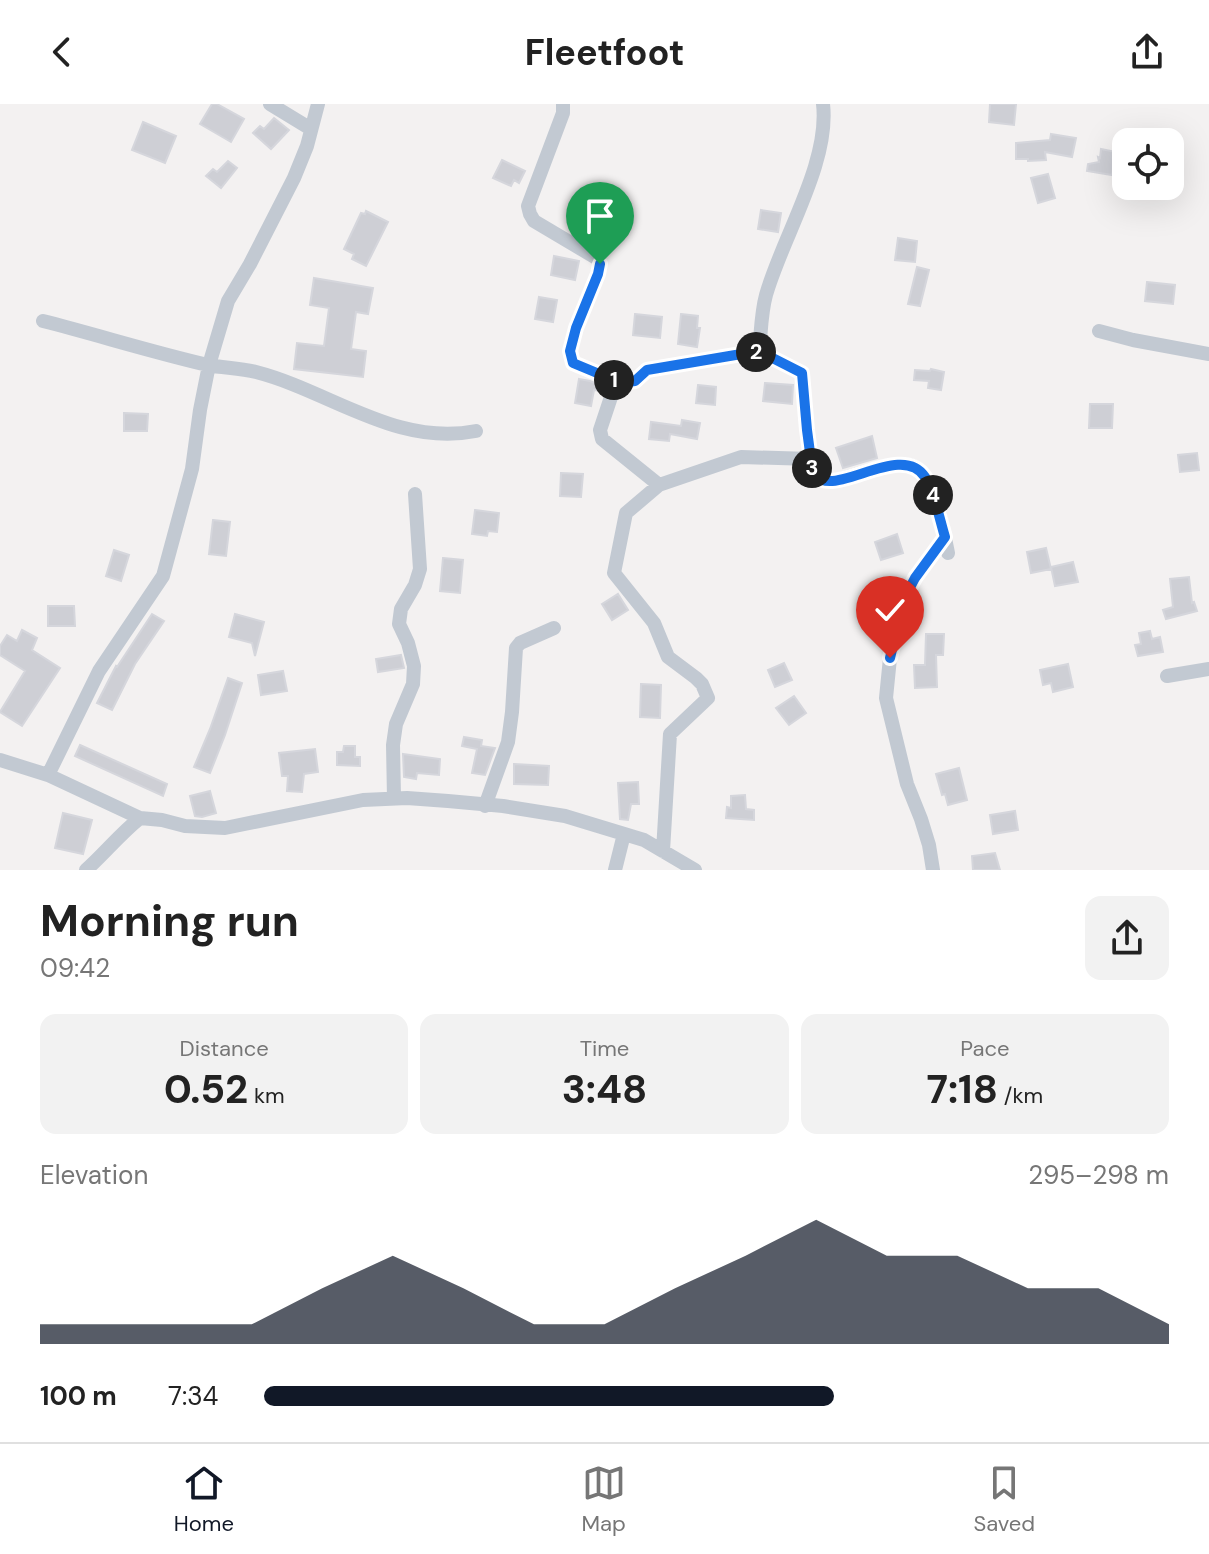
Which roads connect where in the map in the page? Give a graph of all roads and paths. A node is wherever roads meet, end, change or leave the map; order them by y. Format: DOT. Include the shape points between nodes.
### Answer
graph roads {
  1 [pos="270,104"];
  2 [pos="318,104"];
  3 [pos="563,104"];
  4 [pos="823,104"];
  5 [pos="311,129"];
  6 [pos="43,321"];
  7 [pos="1099,331"];
  8 [pos="759,351"];
  9 [pos="1209,354"];
  10 [pos="209,365"];
  11 [pos="616,382"];
  12 [pos="476,431"];
  13 [pos="811,459"];
  14 [pos="659,485"];
  15 [pos="415,494"];
  16 [pos="945,537"];
  17 [pos="948,553"];
  18 [pos="554,628"];
  19 [pos="1209,669"];
  20 [pos="1167,676"];
  21 [pos="0,760"];
  22 [pos="48,775"];
  23 [pos="394,798"];
  24 [pos="485,806"];
  25 [pos="140,818"];
  26 [pos="624,834"];
  27 [pos="663,851"];
  28 [pos="86,870"];
  29 [pos="615,870"];
  30 [pos="695,870"];
  31 [pos="933,870"];
  1 -- 5 [label="street"];
  2 -- 5 [label="street"];
  3 -- 11 [label="street" via="528,206 534,221 598,259 598,274 570,351 573,363"];
  4 -- 8 [label="street" via="813,173 765,298"];
  5 -- 10 [label="street" via="294,178 228,301"];
  6 -- 10 [label="street"];
  7 -- 9 [label="street"];
  8 -- 11 [label="street" via="647,370 635,381"];
  8 -- 13 [label="street" via="802,373"];
  10 -- 12 [label="street" via="285,381 385,423 432,434"];
  10 -- 22 [label="street" via="192,469 163,576 99,671"];
  11 -- 14 [label="street" via="600,430 602,439"];
  13 -- 14 [label="street" via="741,457"];
  13 -- 16 [label="street" via="813,475 832,482 890,465 914,466 932,492"];
  14 -- 27 [label="street" via="626,513 614,573 654,623 668,657 702,684 708,698 670,734"];
  15 -- 23 [label="street" via="420,569 399,624 414,666 413,684 396,724"];
  16 -- 17 [label="street"];
  16 -- 31 [label="street" via="904,599 886,698"];
  18 -- 24 [label="street" via="516,648 508,742"];
  19 -- 20 [label="street"];
  21 -- 22 [label="street"];
  22 -- 25 [label="street"];
  23 -- 24 [label="street"];
  23 -- 25 [label="street" via="225,828"];
  24 -- 26 [label="street" via="565,816"];
  25 -- 28 [label="street"];
  26 -- 27 [label="street"];
  26 -- 29 [label="street"];
  27 -- 30 [label="street"];
}
